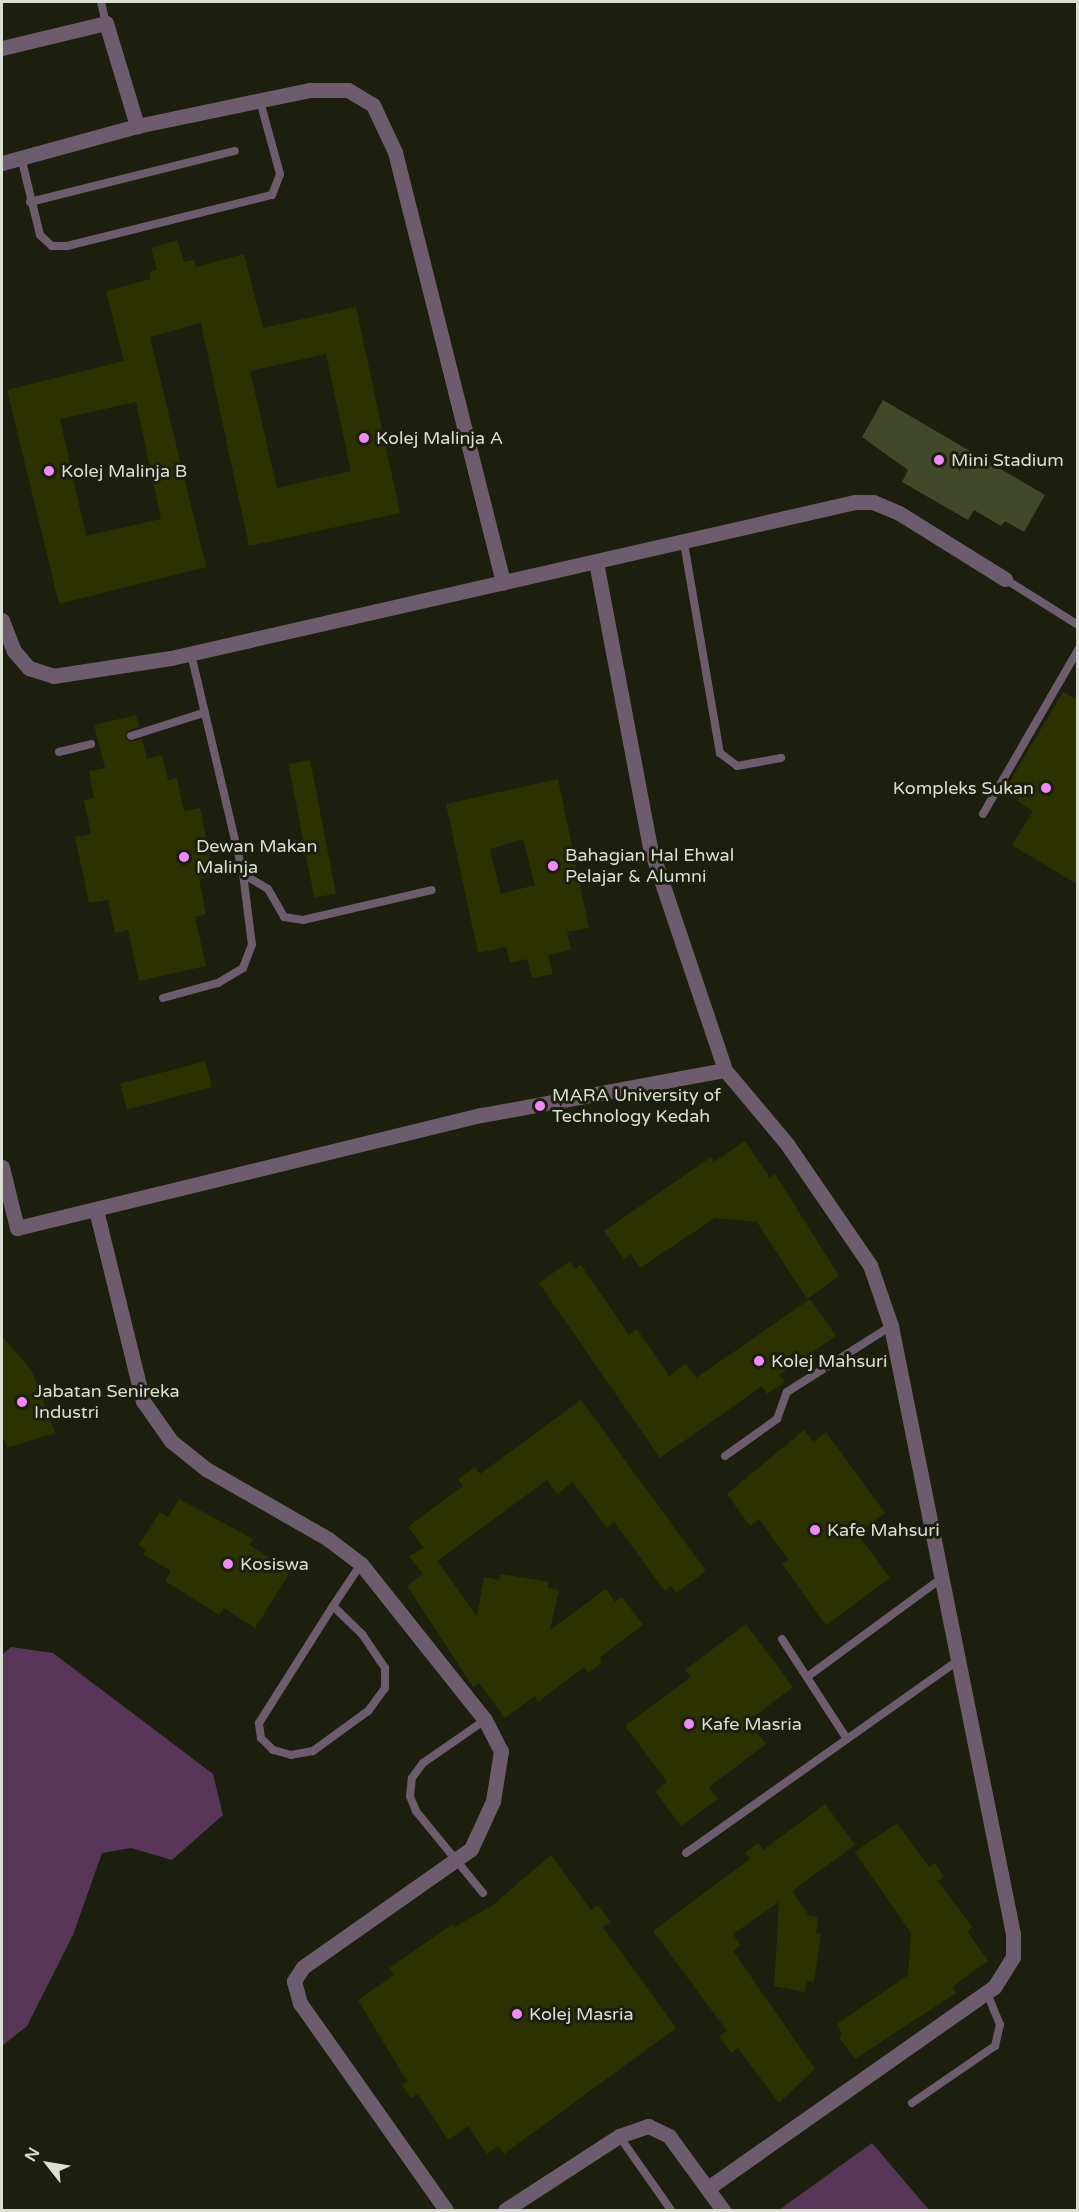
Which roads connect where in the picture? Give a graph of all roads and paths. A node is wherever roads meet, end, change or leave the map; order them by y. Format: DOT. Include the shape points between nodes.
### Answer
graph roads {
  1 [pos="101,2"];
  2 [pos="106,23"];
  3 [pos="2,48"];
  4 [pos="260,101"];
  5 [pos="137,126"];
  6 [pos="235,151"];
  7 [pos="21,158"];
  8 [pos="2,163"];
  9 [pos="30,202"];
  10 [pos="684,543"];
  11 [pos="596,562"];
  12 [pos="1005,579"];
  13 [pos="503,583"];
  14 [pos="2,620"];
  15 [pos="1077,625"];
  16 [pos="1077,650"];
  17 [pos="191,654"];
  18 [pos="203,713"];
  19 [pos="131,736"];
  20 [pos="92,744"];
  21 [pos="59,752"];
  22 [pos="781,758"];
  23 [pos="983,814"];
  24 [pos="243,874"];
  25 [pos="432,890"];
  26 [pos="163,998"];
  27 [pos="725,1070"];
  28 [pos="2,1167"];
  29 [pos="96,1210"];
  30 [pos="891,1326"];
  31 [pos="724,1456"];
  32 [pos="361,1564"];
  33 [pos="939,1580"];
  34 [pos="333,1606"];
  35 [pos="782,1639"];
  36 [pos="957,1661"];
  37 [pos="807,1677"];
  38 [pos="485,1720"];
  39 [pos="847,1739"];
  40 [pos="686,1853"];
  41 [pos="456,1861"];
  42 [pos="483,1893"];
  43 [pos="987,1992"];
  44 [pos="912,2103"];
  45 [pos="619,2136"];
  46 [pos="708,2188"];
  47 [pos="446,2211"];
  48 [pos="505,2211"];
  49 [pos="671,2211"];
  50 [pos="723,2211"];
  1 -- 2 [label="lane"];
  2 -- 3 [label="street"];
  2 -- 5 [label="street"];
  4 -- 5 [label="street"];
  4 -- 9 [label="lane" via="280,174 272,195 67,246 52,246 40,235"];
  4 -- 13 [label="street" via="310,90 348,90 373,105 387,126"];
  5 -- 7 [label="street"];
  6 -- 9 [label="lane"];
  7 -- 8 [label="street"];
  7 -- 9 [label="lane"];
  10 -- 11 [label="street"];
  10 -- 12 [label="street" via="855,502 873,502"];
  10 -- 22 [label="lane" via="720,753 737,766"];
  11 -- 13 [label="street"];
  11 -- 27 [label="street" via="650,848"];
  12 -- 15 [label="lane"];
  13 -- 17 [label="street"];
  14 -- 17 [label="street" via="14,651 29,668 53,676"];
  16 -- 23 [label="lane"];
  17 -- 18 [label="lane"];
  18 -- 19 [label="lane"];
  18 -- 24 [label="lane"];
  20 -- 21 [label="lane"];
  24 -- 25 [label="lane" via="268,889 284,917 303,920"];
  24 -- 26 [label="lane" via="252,945 243,968 218,983"];
  27 -- 29 [label="street" via="482,1115"];
  27 -- 30 [label="street" via="786,1144 870,1265"];
  28 -- 29 [label="street" via="17,1228"];
  29 -- 32 [label="street" via="143,1401 171,1441 206,1469 328,1539"];
  30 -- 31 [label="lane" via="787,1392 777,1419"];
  30 -- 33 [label="street"];
  32 -- 34 [label="lane"];
  32 -- 38 [label="street"];
  33 -- 36 [label="street"];
  33 -- 37 [label="lane"];
  34 -- 34 [label="lane" via="259,1723 261,1738 273,1750 291,1755 313,1751 368,1711 385,1688 385,1668 362,1634"];
  35 -- 37 [label="lane"];
  36 -- 39 [label="lane"];
  36 -- 43 [label="street" via="1013,1934 1013,1957 1003,1978"];
  37 -- 39 [label="lane"];
  38 -- 41 [label="street" via="501,1751 501,1769 480,1837"];
  38 -- 41 [label="lane" via="423,1763 412,1778 410,1796 416,1811"];
  39 -- 40 [label="lane"];
  41 -- 42 [label="lane"];
  41 -- 47 [label="street" via="303,1967 294,1981 300,2003"];
  43 -- 44 [label="lane" via="999,2025 995,2046"];
  43 -- 46 [label="street"];
  45 -- 46 [label="street" via="639,2127 658,2128"];
  45 -- 48 [label="street"];
  45 -- 49 [label="lane"];
  46 -- 50 [label="street"];
}
